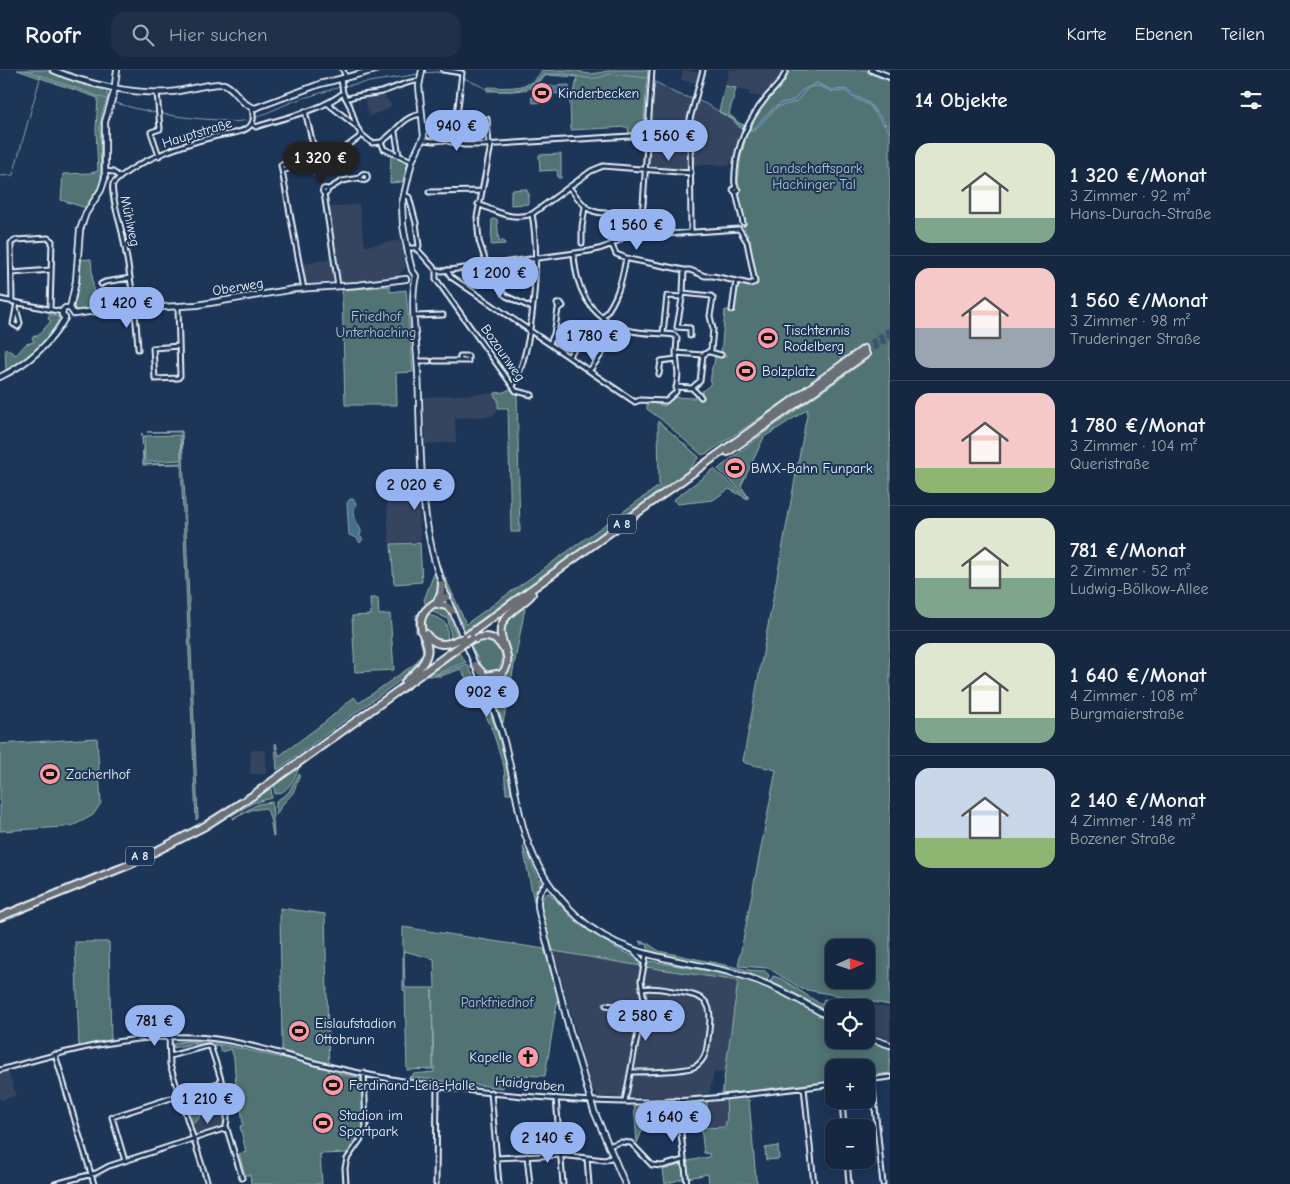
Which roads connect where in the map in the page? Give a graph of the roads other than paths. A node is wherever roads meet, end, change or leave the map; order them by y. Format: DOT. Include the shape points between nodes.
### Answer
graph roads {
  1 [pos="53,70"];
  2 [pos="343,70"];
  3 [pos="375,70"];
  4 [pos="443,70"];
  5 [pos="652,70"];
  6 [pos="704,70"];
  7 [pos="786,70"];
  8 [pos="872,70"];
  9 [pos="116,71"];
  10 [pos="421,72"];
  11 [pos="890,77"];
  12 [pos="346,78"];
  13 [pos="340,79"];
  14 [pos="419,81"];
  15 [pos="104,85"];
  16 [pos="115,88"];
  17 [pos="122,88"];
  18 [pos="158,92"];
  19 [pos="343,93"];
  20 [pos="346,98"];
  21 [pos="111,102"];
  22 [pos="326,103"];
  23 [pos="252,108"];
  24 [pos="305,111"];
  25 [pos="422,114"];
  26 [pos="487,120"];
  27 [pos="253,121"];
  28 [pos="356,126"];
  29 [pos="395,131"];
  30 [pos="362,135"];
  31 [pos="647,135"];
  32 [pos="424,140"];
  33 [pos="448,140"];
  34 [pos="381,142"];
  35 [pos="490,145"];
  36 [pos="346,147"];
  37 [pos="399,155"];
  38 [pos="159,156"];
  39 [pos="412,160"];
  40 [pos="319,169"];
  41 [pos="645,169"];
  42 [pos="106,171"];
  43 [pos="282,171"];
  44 [pos="691,173"];
  45 [pos="125,174"];
  46 [pos="120,177"];
  47 [pos="360,178"];
  48 [pos="569,187"];
  49 [pos="481,191"];
  50 [pos="429,192"];
  51 [pos="403,195"];
  52 [pos="478,204"];
  53 [pos="585,207"];
  54 [pos="532,214"];
  55 [pos="624,214"];
  56 [pos="637,222"];
  57 [pos="743,223"];
  58 [pos="691,232"];
  59 [pos="582,243"];
  60 [pos="612,245"];
  61 [pos="407,248"];
  62 [pos="417,250"];
  63 [pos="574,254"];
  64 [pos="408,258"];
  65 [pos="626,258"];
  66 [pos="536,259"];
  67 [pos="487,265"];
  68 [pos="51,270"];
  69 [pos="436,270"];
  70 [pos="447,270"];
  71 [pos="684,270"];
  72 [pos="12,273"];
  73 [pos="414,273"];
  74 [pos="130,278"];
  75 [pos="408,278"];
  76 [pos="415,281"];
  77 [pos="736,281"];
  78 [pos="101,284"];
  79 [pos="338,286"];
  80 [pos="304,289"];
  81 [pos="503,292"];
  82 [pos="413,294"];
  83 [pos="682,295"];
  84 [pos="0,298"];
  85 [pos="12,302"];
  86 [pos="17,303"];
  87 [pos="178,307"];
  88 [pos="16,308"];
  89 [pos="70,308"];
  90 [pos="532,308"];
  91 [pos="559,308"];
  92 [pos="50,310"];
  93 [pos="134,310"];
  94 [pos="732,310"];
  95 [pos="62,312"];
  96 [pos="74,314"];
  97 [pos="414,316"];
  98 [pos="443,316"];
  99 [pos="603,317"];
  100 [pos="65,318"];
  101 [pos="617,326"];
  102 [pos="678,327"];
  103 [pos="529,330"];
  104 [pos="663,333"];
  105 [pos="676,336"];
  106 [pos="690,336"];
  107 [pos="580,338"];
  108 [pos="550,343"];
  109 [pos="179,346"];
  110 [pos="138,349"];
  111 [pos="865,351"];
  112 [pos="710,352"];
  113 [pos="676,353"];
  114 [pos="721,355"];
  115 [pos="569,356"];
  116 [pos="703,356"];
  117 [pos="676,359"];
  118 [pos="434,360"];
  119 [pos="460,360"];
  120 [pos="418,361"];
  121 [pos="429,361"];
  122 [pos="590,370"];
  123 [pos="659,374"];
  124 [pos="0,377"];
  125 [pos="513,386"];
  126 [pos="676,387"];
  127 [pos="692,388"];
  128 [pos="532,396"];
  129 [pos="701,397"];
  130 [pos="705,467"];
  131 [pos="442,584"];
  132 [pos="532,594"];
  133 [pos="447,598"];
  134 [pos="437,603"];
  135 [pos="452,611"];
  136 [pos="472,637"];
  137 [pos="460,644"];
  138 [pos="475,665"];
  139 [pos="496,674"];
  140 [pos="405,682"];
  141 [pos="492,682"];
  142 [pos="483,683"];
  143 [pos="490,701"];
  144 [pos="272,779"];
  145 [pos="542,873"];
  146 [pos="550,884"];
  147 [pos="543,887"];
  148 [pos="538,895"];
  149 [pos="0,913"];
  150 [pos="0,917"];
  151 [pos="633,951"];
  152 [pos="646,955"];
  153 [pos="644,963"];
  154 [pos="642,989"];
  155 [pos="606,1005"];
  156 [pos="643,1008"];
  157 [pos="825,1015"];
  158 [pos="169,1037"];
  159 [pos="875,1040"];
  160 [pos="890,1045"];
  161 [pos="55,1054"];
  162 [pos="170,1056"];
  163 [pos="0,1070"];
  164 [pos="631,1072"];
  165 [pos="364,1073"];
  166 [pos="890,1076"];
  167 [pos="875,1078"];
  168 [pos="221,1082"];
  169 [pos="437,1085"];
  170 [pos="825,1085"];
  171 [pos="804,1088"];
  172 [pos="490,1092"];
  173 [pos="179,1095"];
  174 [pos="556,1098"];
  175 [pos="590,1100"];
  176 [pos="677,1100"];
  177 [pos="625,1101"];
  178 [pos="875,1108"];
  179 [pos="227,1128"];
  180 [pos="193,1140"];
  181 [pos="608,1146"];
  182 [pos="560,1155"];
  183 [pos="527,1156"];
  184 [pos="612,1157"];
  185 [pos="496,1158"];
  186 [pos="587,1158"];
  187 [pos="684,1160"];
  188 [pos="125,1161"];
  189 [pos="848,1169"];
  190 [pos="91,1174"];
  191 [pos="242,1178"];
  192 [pos="56,1184"];
  193 [pos="94,1184"];
  194 [pos="208,1184"];
  195 [pos="346,1184"];
  196 [pos="436,1184"];
  197 [pos="499,1184"];
  198 [pos="530,1184"];
  199 [pos="563,1184"];
  200 [pos="590,1184"];
  201 [pos="625,1184"];
  202 [pos="687,1184"];
  203 [pos="814,1184"];
  204 [pos="849,1184"];
  205 [pos="883,1184"];
  1 -- 15 [label="main road"];
  2 -- 12 [label="street"];
  3 -- 12 [label="main road"];
  4 -- 33 [label="street" via="462,75 458,107"];
  5 -- 31 [label="street"];
  6 -- 44 [label="street" via="690,119"];
  7 -- 57 [label="street" via="782,82 757,109 744,131 737,153 735,187"];
  8 -- 11 [label="main road"];
  9 -- 15 [label="main road" via="111,82"];
  9 -- 16 [label="main road"];
  9 -- 17 [label="main road"];
  10 -- 14 [label="main road"];
  12 -- 13 [label="main road"];
  13 -- 19 [label="street"];
  13 -- 23 [label="main road"];
  14 -- 20 [label="street"];
  14 -- 25 [label="main road"];
  15 -- 16 [label="main road"];
  15 -- 21 [label="main road" via="110,91"];
  16 -- 17 [label="main road"];
  16 -- 21 [label="main road"];
  17 -- 18 [label="main road"];
  18 -- 23 [label="main road" via="224,84"];
  18 -- 38 [label="street" via="160,129 151,132"];
  19 -- 20 [label="street"];
  19 -- 22 [label="street"];
  20 -- 28 [label="street"];
  21 -- 42 [label="main road" via="104,127"];
  22 -- 24 [label="street"];
  22 -- 28 [label="street"];
  23 -- 27 [label="street"];
  24 -- 27 [label="street, Hauptstraße" via="256,127"];
  24 -- 40 [label="street"];
  25 -- 29 [label="street" via="401,123"];
  25 -- 32 [label="main road"];
  26 -- 35 [label="street"];
  27 -- 38 [label="street, Hauptstraße" via="240,131 202,140"];
  28 -- 30 [label="street"];
  29 -- 34 [label="street"];
  29 -- 37 [label="street"];
  30 -- 34 [label="street" via="372,143"];
  30 -- 36 [label="street"];
  31 -- 35 [label="street"];
  31 -- 41 [label="street"];
  32 -- 33 [label="street"];
  32 -- 39 [label="main road"];
  33 -- 35 [label="street"];
  34 -- 37 [label="street" via="384,148"];
  35 -- 49 [label="street"];
  37 -- 39 [label="street"];
  38 -- 45 [label="street, Hauptstraße"];
  39 -- 51 [label="main road"];
  41 -- 44 [label="street"];
  41 -- 48 [label="street" via="599,167"];
  41 -- 56 [label="street" via="643,205"];
  42 -- 46 [label="street"];
  42 -- 89 [label="main road" via="101,190 86,213 80,230 76,281"];
  43 -- 80 [label="street"];
  44 -- 58 [label="street"];
  45 -- 46 [label="street, Mühlweg"];
  46 -- 74 [label="street, Mühlweg" via="112,188"];
  47 -- 79 [label="street" via="323,189"];
  48 -- 53 [label="street"];
  48 -- 54 [label="street"];
  49 -- 50 [label="street"];
  49 -- 52 [label="street"];
  51 -- 61 [label="main road"];
  51 -- 62 [label="street" via="409,197 411,204 418,236"];
  52 -- 54 [label="street" via="516,217"];
  52 -- 67 [label="street" via="477,229"];
  53 -- 55 [label="street" via="596,212"];
  53 -- 59 [label="street"];
  54 -- 66 [label="street"];
  56 -- 58 [label="street" via="662,233"];
  56 -- 60 [label="street" via="627,235"];
  58 -- 77 [label="street" via="739,228 747,242 755,279 750,284"];
  60 -- 63 [label="street"];
  60 -- 65 [label="street" via="616,254"];
  61 -- 62 [label="street"];
  61 -- 64 [label="main road"];
  62 -- 69 [label="street, Bozaunweg"];
  63 -- 66 [label="street"];
  63 -- 99 [label="street" via="581,292"];
  64 -- 73 [label="main road"];
  64 -- 75 [label="main road"];
  65 -- 71 [label="street"];
  65 -- 99 [label="street" via="619,290"];
  66 -- 67 [label="street"];
  66 -- 90 [label="street"];
  67 -- 70 [label="street"];
  68 -- 72 [label="street"];
  68 -- 72 [label="street" via="52,241 48,238 13,241 10,246"];
  68 -- 92 [label="street"];
  69 -- 70 [label="street"];
  69 -- 125 [label="street, Bozaunweg" via="436,279"];
  70 -- 103 [label="street" via="451,277"];
  71 -- 77 [label="street"];
  71 -- 83 [label="street"];
  72 -- 85 [label="street"];
  73 -- 75 [label="main road"];
  73 -- 76 [label="main road"];
  74 -- 78 [label="street"];
  74 -- 93 [label="street, Mühlweg"];
  75 -- 76 [label="main road"];
  75 -- 79 [label="main road, Oberweg"];
  75 -- 82 [label="main road"];
  76 -- 82 [label="main road"];
  77 -- 94 [label="street"];
  79 -- 80 [label="main road, Oberweg"];
  80 -- 87 [label="main road, Oberweg"];
  81 -- 90 [label="street"];
  82 -- 97 [label="main road"];
  83 -- 102 [label="street"];
  83 -- 104 [label="street" via="667,296"];
  83 -- 112 [label="street" via="713,298"];
  84 -- 85 [label="street"];
  85 -- 86 [label="street"];
  86 -- 88 [label="street"];
  86 -- 92 [label="street"];
  87 -- 93 [label="main road, Oberweg"];
  87 -- 109 [label="street"];
  88 -- 88 [label="street" via="14,324 18,327 20,323"];
  89 -- 95 [label="main road"];
  89 -- 96 [label="main road"];
  90 -- 103 [label="street"];
  91 -- 108 [label="street"];
  92 -- 95 [label="street"];
  93 -- 96 [label="main road, Oberweg"];
  93 -- 110 [label="street, Mühlweg"];
  95 -- 100 [label="main road"];
  96 -- 100 [label="main road"];
  97 -- 98 [label="street"];
  97 -- 120 [label="main road"];
  99 -- 101 [label="street"];
  100 -- 124 [label="main road" via="39,350"];
  101 -- 104 [label="street" via="632,331"];
  101 -- 122 [label="street"];
  102 -- 105 [label="street"];
  102 -- 106 [label="street" via="690,328"];
  103 -- 108 [label="street"];
  103 -- 125 [label="street" via="522,366"];
  104 -- 105 [label="street"];
  105 -- 113 [label="street"];
  107 -- 115 [label="street"];
  108 -- 115 [label="street"];
  109 -- 109 [label="street" via="179,378 155,379 153,348"];
  111 -- 130 [label="highway, A 8"];
  112 -- 114 [label="street"];
  112 -- 116 [label="street"];
  113 -- 116 [label="street"];
  113 -- 117 [label="street"];
  115 -- 122 [label="street"];
  116 -- 127 [label="street" via="700,381"];
  117 -- 123 [label="street" via="661,361"];
  117 -- 126 [label="street"];
  118 -- 119 [label="street"];
  120 -- 121 [label="street"];
  120 -- 131 [label="main road" via="422,492 427,528"];
  122 -- 126 [label="street" via="635,402 666,401 675,394"];
  125 -- 128 [label="street, Bozaunweg" via="518,392"];
  126 -- 127 [label="street"];
  127 -- 129 [label="street"];
  130 -- 132 [label="highway, A 8"];
  130 -- 136 [label="highway, A 8"];
  131 -- 133 [label="main road"];
  131 -- 134 [label="highway"];
  132 -- 136 [label="highway, A 8"];
  132 -- 141 [label="highway" via="503,621 501,632 508,660 503,673"];
  133 -- 134 [label="highway"];
  133 -- 135 [label="main road"];
  134 -- 135 [label="highway"];
  134 -- 137 [label="highway" via="424,617 424,632 437,644"];
  134 -- 140 [label="highway" via="427,608 421,620 428,645 426,658"];
  135 -- 138 [label="main road"];
  136 -- 137 [label="highway, A 8, bridge"];
  136 -- 137 [label="highway, bridge"];
  136 -- 139 [label="highway" via="489,637 499,642 505,659 502,670"];
  137 -- 140 [label="highway, A 8"];
  137 -- 144 [label="highway, A 8"];
  138 -- 139 [label="highway" via="485,676"];
  138 -- 142 [label="main road"];
  139 -- 142 [label="highway"];
  140 -- 144 [label="highway, A 8"];
  141 -- 142 [label="highway"];
  141 -- 143 [label="highway"];
  142 -- 143 [label="main road"];
  143 -- 145 [label="main road" via="509,756 526,835"];
  144 -- 149 [label="highway, A 8" via="153,850"];
  144 -- 150 [label="highway, A 8" via="205,826 154,854"];
  145 -- 146 [label="main road"];
  145 -- 147 [label="main road"];
  146 -- 147 [label="main road"];
  146 -- 148 [label="main road"];
  146 -- 151 [label="main road" via="585,923"];
  147 -- 148 [label="main road"];
  148 -- 175 [label="main road" via="538,906"];
  151 -- 152 [label="main road"];
  151 -- 153 [label="street"];
  152 -- 153 [label="street"];
  152 -- 157 [label="main road" via="760,981"];
  153 -- 154 [label="street"];
  154 -- 156 [label="street"];
  154 -- 164 [label="street" via="693,994 702,999 711,1014 707,1050 703,1059 693,1067"];
  155 -- 156 [label="street"];
  156 -- 164 [label="street"];
  158 -- 161 [label="street, Haidgraben" via="111,1043"];
  158 -- 162 [label="street"];
  158 -- 165 [label="street, Haidgraben" via="228,1041"];
  159 -- 160 [label="main road"];
  161 -- 163 [label="street, Haidgraben"];
  161 -- 190 [label="street"];
  162 -- 168 [label="street" via="208,1046"];
  162 -- 173 [label="street"];
  164 -- 177 [label="street"];
  165 -- 169 [label="street, Haidgraben"];
  165 -- 195 [label="street" via="366,1127 347,1159"];
  166 -- 167 [label="street"];
  168 -- 173 [label="street"];
  168 -- 179 [label="street"];
  169 -- 172 [label="street, Haidgraben"];
  169 -- 196 [label="street"];
  170 -- 171 [label="street, Haidgraben"];
  171 -- 176 [label="street, Haidgraben"];
  171 -- 203 [label="street"];
  172 -- 174 [label="street, Haidgraben"];
  172 -- 185 [label="street"];
  173 -- 180 [label="street"];
  173 -- 188 [label="street" via="112,1117"];
  174 -- 175 [label="street, Haidgraben"];
  174 -- 182 [label="street"];
  175 -- 177 [label="street, Haidgraben"];
  175 -- 181 [label="main road"];
  176 -- 177 [label="street, Haidgraben"];
  176 -- 187 [label="street"];
  178 -- 205 [label="street"];
  179 -- 180 [label="street"];
  179 -- 191 [label="street"];
  180 -- 188 [label="street"];
  180 -- 194 [label="street"];
  181 -- 184 [label="main road"];
  181 -- 187 [label="street" via="631,1143 648,1163 656,1166"];
  182 -- 183 [label="street"];
  182 -- 186 [label="street"];
  182 -- 199 [label="street"];
  183 -- 185 [label="street"];
  183 -- 198 [label="street"];
  184 -- 186 [label="street" via="605,1160"];
  184 -- 201 [label="main road"];
  185 -- 197 [label="street"];
  186 -- 200 [label="street"];
  187 -- 202 [label="street"];
  188 -- 190 [label="street"];
  189 -- 204 [label="street"];
  190 -- 192 [label="street"];
  190 -- 193 [label="street"];
}
